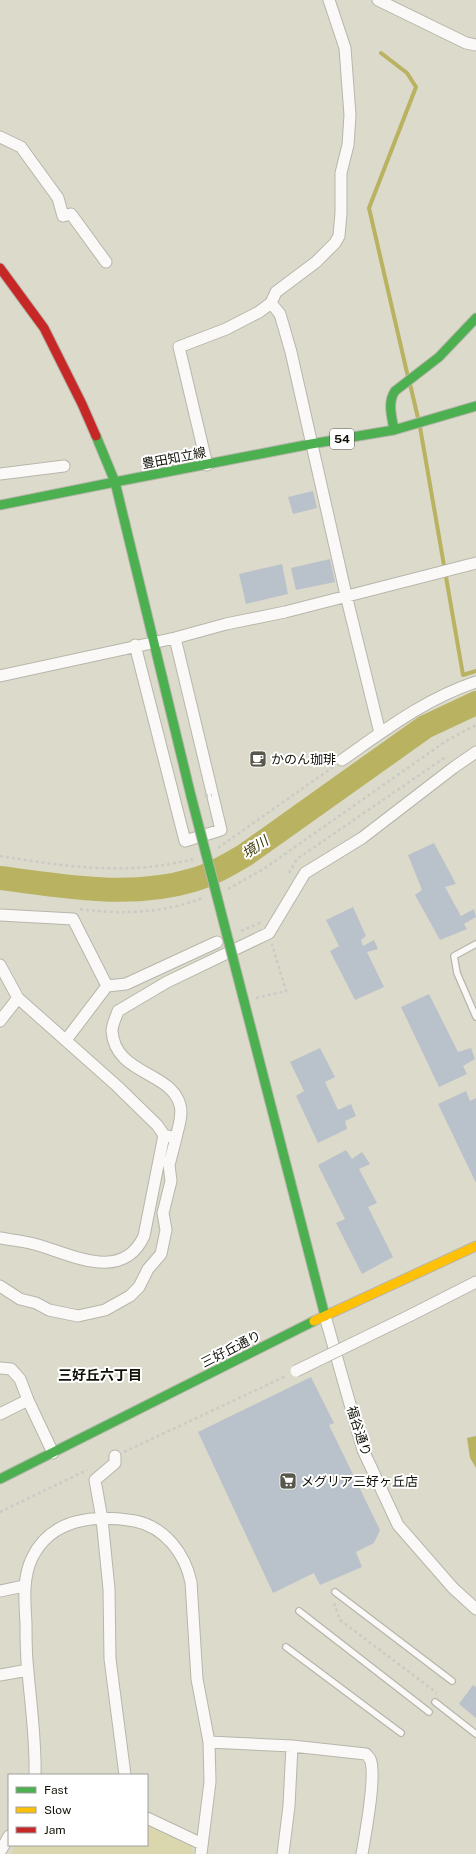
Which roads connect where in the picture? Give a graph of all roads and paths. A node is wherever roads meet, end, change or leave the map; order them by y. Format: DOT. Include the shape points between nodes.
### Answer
graph roads {
  1 [pos="329,0"];
  2 [pos="378,0"];
  3 [pos="476,45"];
  4 [pos="0,137"];
  5 [pos="106,262"];
  6 [pos="0,268"];
  7 [pos="270,303"];
  8 [pos="476,318"];
  9 [pos="476,406"];
  10 [pos="394,430"];
  11 [pos="311,444"];
  12 [pos="207,465"];
  13 [pos="64,466"];
  14 [pos="0,474"];
  15 [pos="115,482"];
  16 [pos="0,505"];
  17 [pos="476,562"];
  18 [pos="346,595"];
  19 [pos="175,638"];
  20 [pos="154,641"];
  21 [pos="136,645"];
  22 [pos="0,676"];
  23 [pos="476,682"];
  24 [pos="476,725"];
  25 [pos="380,733"];
  26 [pos="476,752"];
  27 [pos="451,754"];
  28 [pos="342,760"];
  29 [pos="287,878"];
  30 [pos="224,890"];
  31 [pos="209,896"];
  32 [pos="72,908"];
  33 [pos="0,915"];
  34 [pos="266,915"];
  35 [pos="262,922"];
  36 [pos="217,942"];
  37 [pos="476,944"];
  38 [pos="279,964"];
  39 [pos="0,968"];
  40 [pos="107,986"];
  41 [pos="18,998"];
  42 [pos="244,1001"];
  43 [pos="476,1017"];
  44 [pos="0,1021"];
  45 [pos="66,1040"];
  46 [pos="164,1135"];
  47 [pos="176,1138"];
  48 [pos="0,1238"];
  49 [pos="476,1246"];
  50 [pos="476,1282"];
  51 [pos="0,1286"];
  52 [pos="325,1316"];
  53 [pos="0,1368"];
  54 [pos="296,1371"];
  55 [pos="28,1400"];
  56 [pos="0,1414"];
  57 [pos="53,1453"];
  58 [pos="115,1456"];
  59 [pos="88,1469"];
  60 [pos="0,1479"];
  61 [pos="0,1512"];
  62 [pos="102,1519"];
  63 [pos="24,1586"];
  64 [pos="0,1591"];
  65 [pos="335,1592"];
  66 [pos="333,1601"];
  67 [pos="476,1609"];
  68 [pos="299,1611"];
  69 [pos="286,1647"];
  70 [pos="28,1670"];
  71 [pos="0,1675"];
  72 [pos="452,1681"];
  73 [pos="441,1696"];
  74 [pos="435,1702"];
  75 [pos="429,1712"];
  76 [pos="401,1733"];
  77 [pos="476,1734"];
  78 [pos="209,1742"];
  79 [pos="292,1746"];
  80 [pos="35,1774"];
  81 [pos="125,1774"];
  82 [pos="148,1819"];
  83 [pos="8,1838"];
  84 [pos="202,1849"];
  85 [pos="0,1852"];
  86 [pos="282,1854"];
  87 [pos="362,1854"];
  1 -- 7 [label="street" via="345,48 350,115 348,145 341,173 339,236 316,262 276,292"];
  2 -- 3 [label="street" via="466,43"];
  4 -- 5 [label="street" via="21,147 58,198 63,216 71,214"];
  6 -- 15 [label="street" via="44,328 82,404"];
  7 -- 11 [label="street" via="280,314"];
  7 -- 12 [label="street" via="259,312 226,329 179,347"];
  8 -- 10 [label="street" via="444,353 398,387 393,394 390,412"];
  9 -- 10 [label="street, 豊田知立線 / 54"];
  10 -- 11 [label="street, 豊田知立線 / 54"];
  11 -- 12 [label="street, 豊田知立線 / 54"];
  11 -- 18 [label="street"];
  12 -- 15 [label="street, 豊田知立線 / 54"];
  13 -- 14 [label="street"];
  15 -- 16 [label="street, 豊田知立線"];
  15 -- 20 [label="street"];
  17 -- 18 [label="street"];
  18 -- 19 [label="street"];
  18 -- 25 [label="street"];
  19 -- 20 [label="street"];
  19 -- 21 [label="street" via="222,830 185,841"];
  20 -- 21 [label="street"];
  20 -- 42 [label="street, bridge"];
  21 -- 22 [label="street"];
  23 -- 25 [label="street" via="438,696"];
  24 -- 30 [label="path" via="446,741 265,868"];
  25 -- 28 [label="street"];
  26 -- 47 [label="street" via="362,838 304,873 269,933 167,982 118,1011 112,1031 119,1052 129,1064 169,1087 176,1096 181,1117"];
  27 -- 29 [label="path" via="297,859"];
  31 -- 32 [label="path" via="151,912 99,912"];
  33 -- 40 [label="street" via="73,919"];
  34 -- 35 [label="path"];
  36 -- 40 [label="street" via="126,984"];
  37 -- 43 [label="lane" via="454,956 457,973"];
  38 -- 42 [label="path" via="286,991"];
  39 -- 41 [label="street"];
  40 -- 45 [label="street"];
  41 -- 44 [label="street"];
  41 -- 45 [label="street"];
  42 -- 52 [label="street"];
  45 -- 46 [label="street" via="117,1086"];
  46 -- 47 [label="street"];
  46 -- 48 [label="street" via="144,1236 136,1250 130,1254 122,1259 88,1261 34,1244"];
  47 -- 51 [label="street" via="169,1164 170,1181 163,1213 166,1230 161,1254 130,1296 105,1310 78,1316 49,1310 20,1299"];
  49 -- 52 [label="street, 三好丘通り"];
  50 -- 54 [label="street, bridge"];
  52 -- 57 [label="street, 三好丘通り"];
  52 -- 67 [label="street, 福谷通り" via="363,1450 398,1526 453,1588"];
  53 -- 55 [label="street" via="11,1369 20,1380"];
  54 -- 58 [label="path"];
  55 -- 56 [label="street"];
  55 -- 57 [label="street"];
  57 -- 60 [label="street, 三好丘通り"];
  58 -- 62 [label="street" via="115,1463 95,1480"];
  59 -- 61 [label="path"];
  62 -- 63 [label="street" via="77,1521 61,1526 48,1537 32,1559"];
  62 -- 78 [label="street" via="140,1522 156,1530 180,1552 188,1568 198,1679"];
  62 -- 81 [label="street" via="109,1588 110,1659"];
  63 -- 64 [label="street"];
  63 -- 70 [label="street"];
  65 -- 72 [label="lane"];
  66 -- 73 [label="path" via="340,1620"];
  68 -- 75 [label="lane"];
  69 -- 76 [label="lane"];
  70 -- 71 [label="street"];
  70 -- 80 [label="street" via="36,1751"];
  74 -- 77 [label="lane"];
  78 -- 79 [label="street"];
  78 -- 84 [label="street" via="210,1782"];
  79 -- 86 [label="street" via="289,1806"];
  79 -- 87 [label="street" via="366,1754 370,1759 371,1795"];
  82 -- 84 [label="street"];
  83 -- 85 [label="street"];
}
